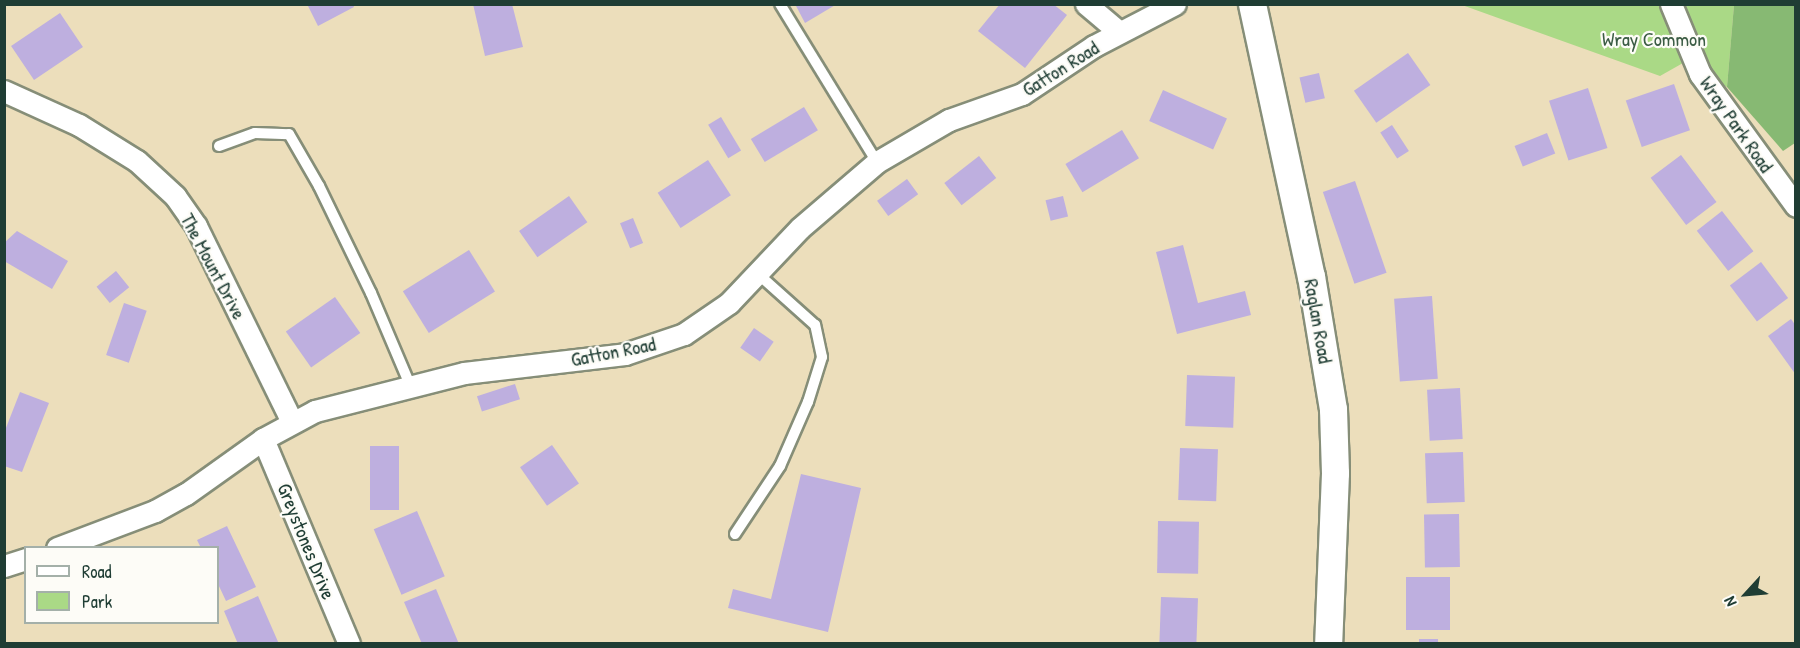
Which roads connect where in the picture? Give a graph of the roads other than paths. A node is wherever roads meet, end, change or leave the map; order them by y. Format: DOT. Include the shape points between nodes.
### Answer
graph roads {
  1 [pos="780,4"];
  2 [pos="1086,4"];
  3 [pos="1175,4"];
  4 [pos="1252,4"];
  5 [pos="1671,4"];
  6 [pos="1119,32"];
  7 [pos="4,91"];
  8 [pos="219,146"];
  9 [pos="877,162"];
  10 [pos="1796,206"];
  11 [pos="758,274"];
  12 [pos="410,385"];
  13 [pos="292,422"];
  14 [pos="263,439"];
  15 [pos="735,534"];
  16 [pos="62,546"];
  17 [pos="24,560"];
  18 [pos="4,566"];
  19 [pos="349,644"];
  20 [pos="1328,644"];
  1 -- 9 [label="lane"];
  2 -- 6 [label="street"];
  3 -- 6 [label="street, Gatton Road"];
  4 -- 20 [label="street, Raglan Road" via="1313,286 1333,410"];
  5 -- 10 [label="street, Wray Park Road" via="1700,74"];
  6 -- 9 [label="street, Gatton Road" via="1022,94 949,120"];
  7 -- 13 [label="street, The Mount Drive" via="89,131 137,161 175,195 196,226"];
  8 -- 12 [label="lane" via="255,133 289,134 319,186"];
  9 -- 11 [label="street, Gatton Road" via="800,228"];
  11 -- 12 [label="street, Gatton Road" via="706,321 663,343 625,354 464,373"];
  11 -- 15 [label="lane" via="815,325 822,357 808,402 780,466"];
  12 -- 13 [label="street, Gatton Road" via="346,401"];
  13 -- 14 [label="street, Gatton Road"];
  14 -- 16 [label="street, Gatton Road" via="186,494 154,511"];
  14 -- 19 [label="street, Greystones Drive"];
  17 -- 18 [label="street"];
}
